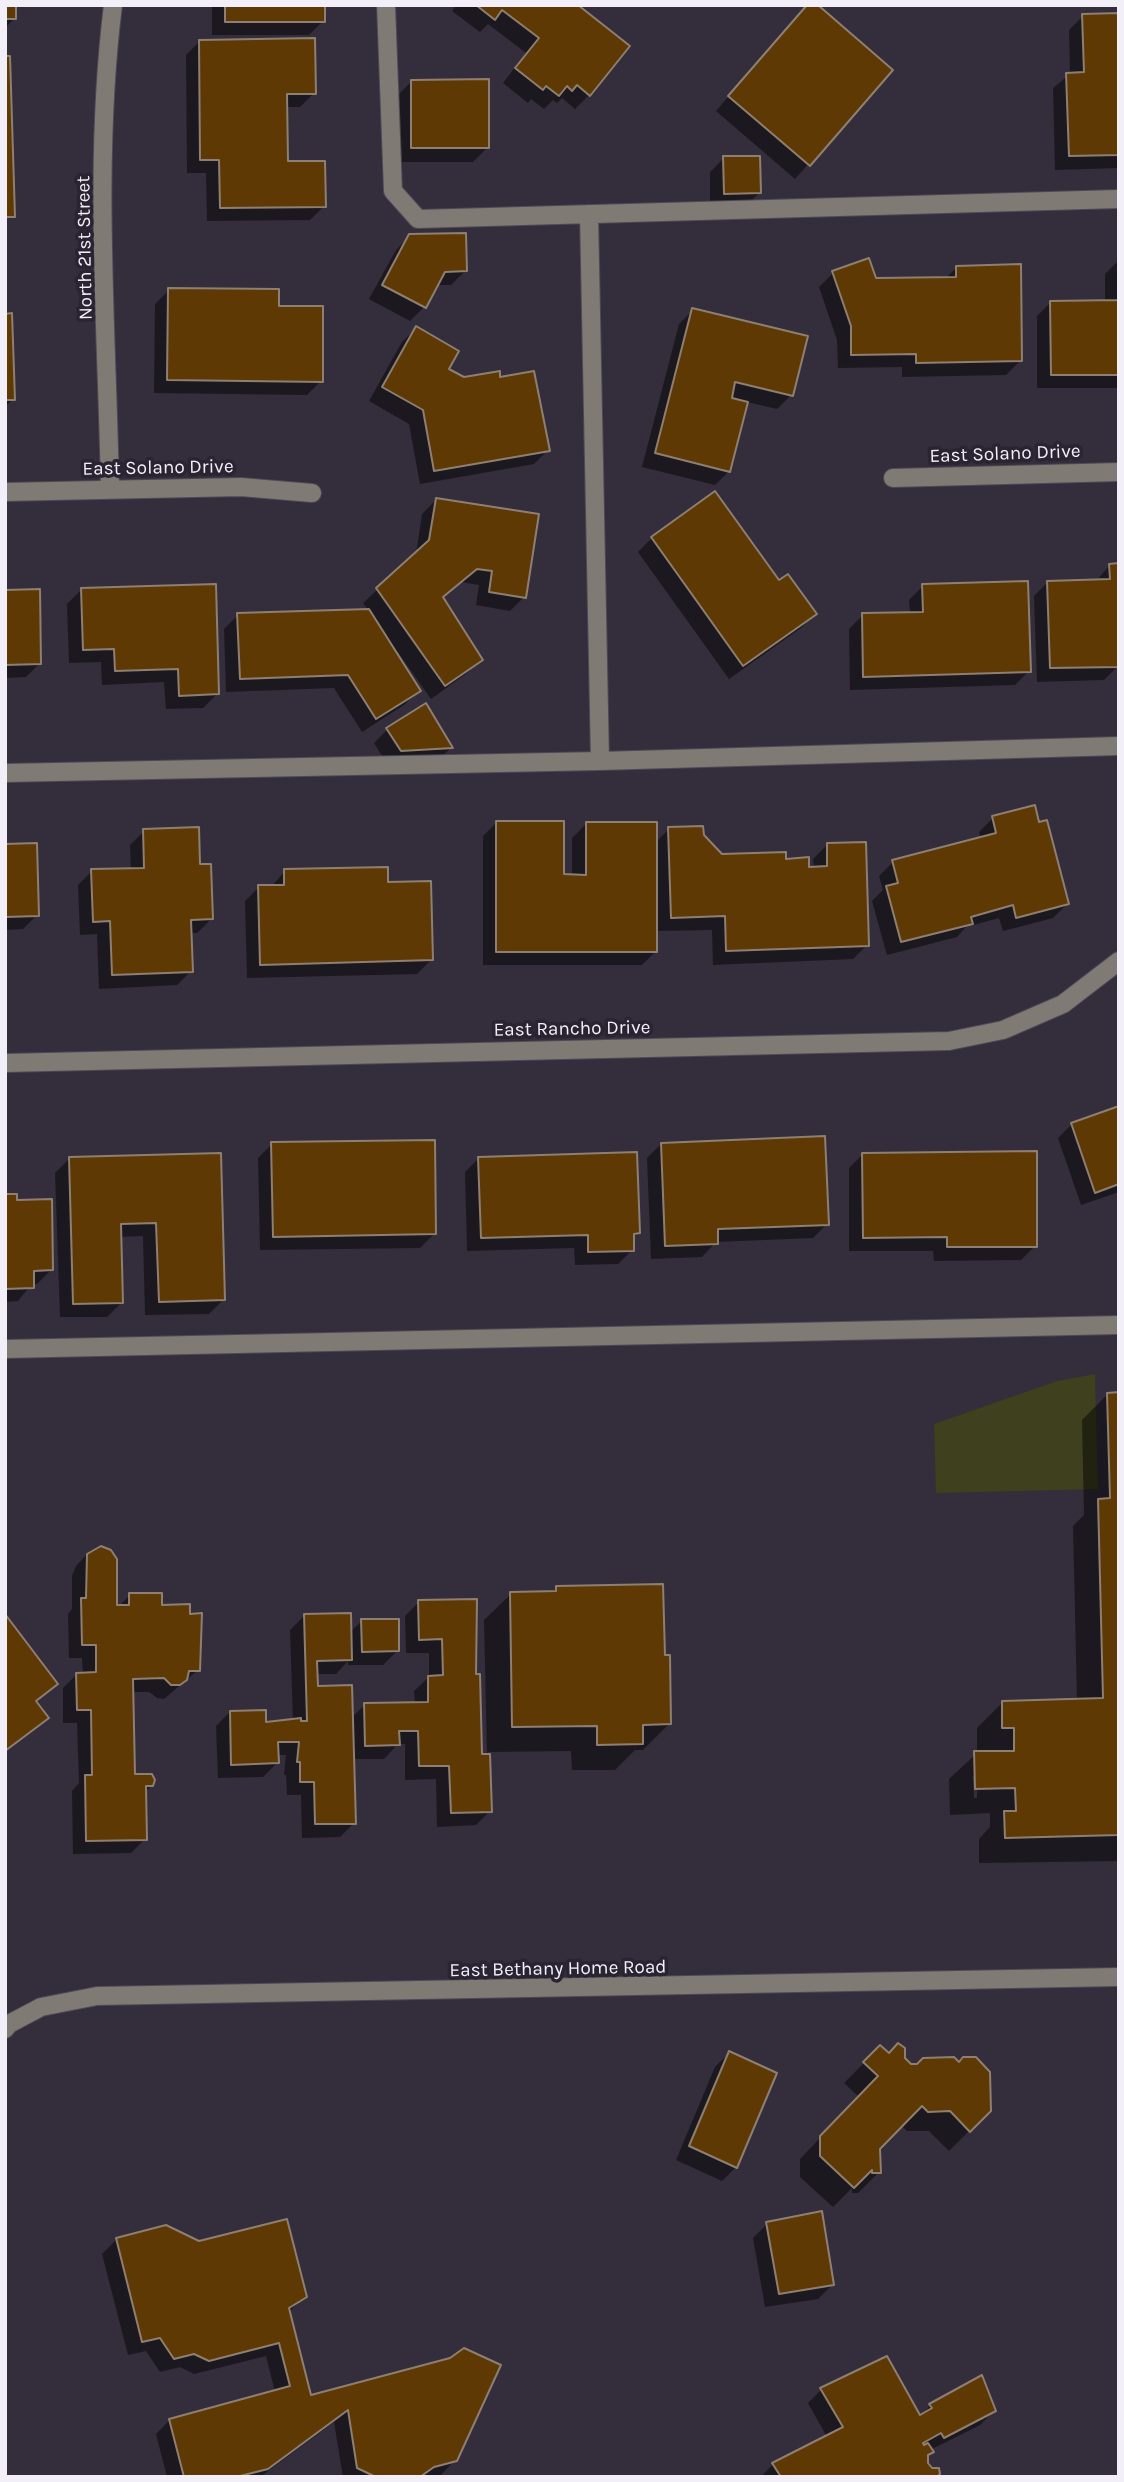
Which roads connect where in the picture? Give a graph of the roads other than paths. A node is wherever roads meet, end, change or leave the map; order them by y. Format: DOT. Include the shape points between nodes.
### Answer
graph roads {
  1 [pos="113,5"];
  2 [pos="386,5"];
  3 [pos="1119,200"];
  4 [pos="589,214"];
  5 [pos="1119,472"];
  6 [pos="893,478"];
  7 [pos="110,490"];
  8 [pos="5,492"];
  9 [pos="312,493"];
  10 [pos="1119,746"];
  11 [pos="600,761"];
  12 [pos="5,773"];
  13 [pos="1119,961"];
  14 [pos="5,1063"];
  15 [pos="1119,1325"];
  16 [pos="5,1349"];
  17 [pos="1119,1977"];
  18 [pos="6,2025"];
  1 -- 7 [label="street, North 21st Street" via="104,144"];
  2 -- 4 [label="street" via="393,191 418,219"];
  3 -- 4 [label="street"];
  4 -- 11 [label="street"];
  5 -- 6 [label="street, East Solano Drive"];
  7 -- 8 [label="street, East Solano Drive"];
  7 -- 9 [label="street, East Solano Drive" via="242,487"];
  10 -- 11 [label="street"];
  11 -- 12 [label="street"];
  13 -- 14 [label="street, East Rancho Drive" via="1063,1004 1003,1030 949,1041"];
  15 -- 16 [label="street"];
  17 -- 18 [label="street, East Bethany Home Road" via="97,1996 41,2007"];
}
